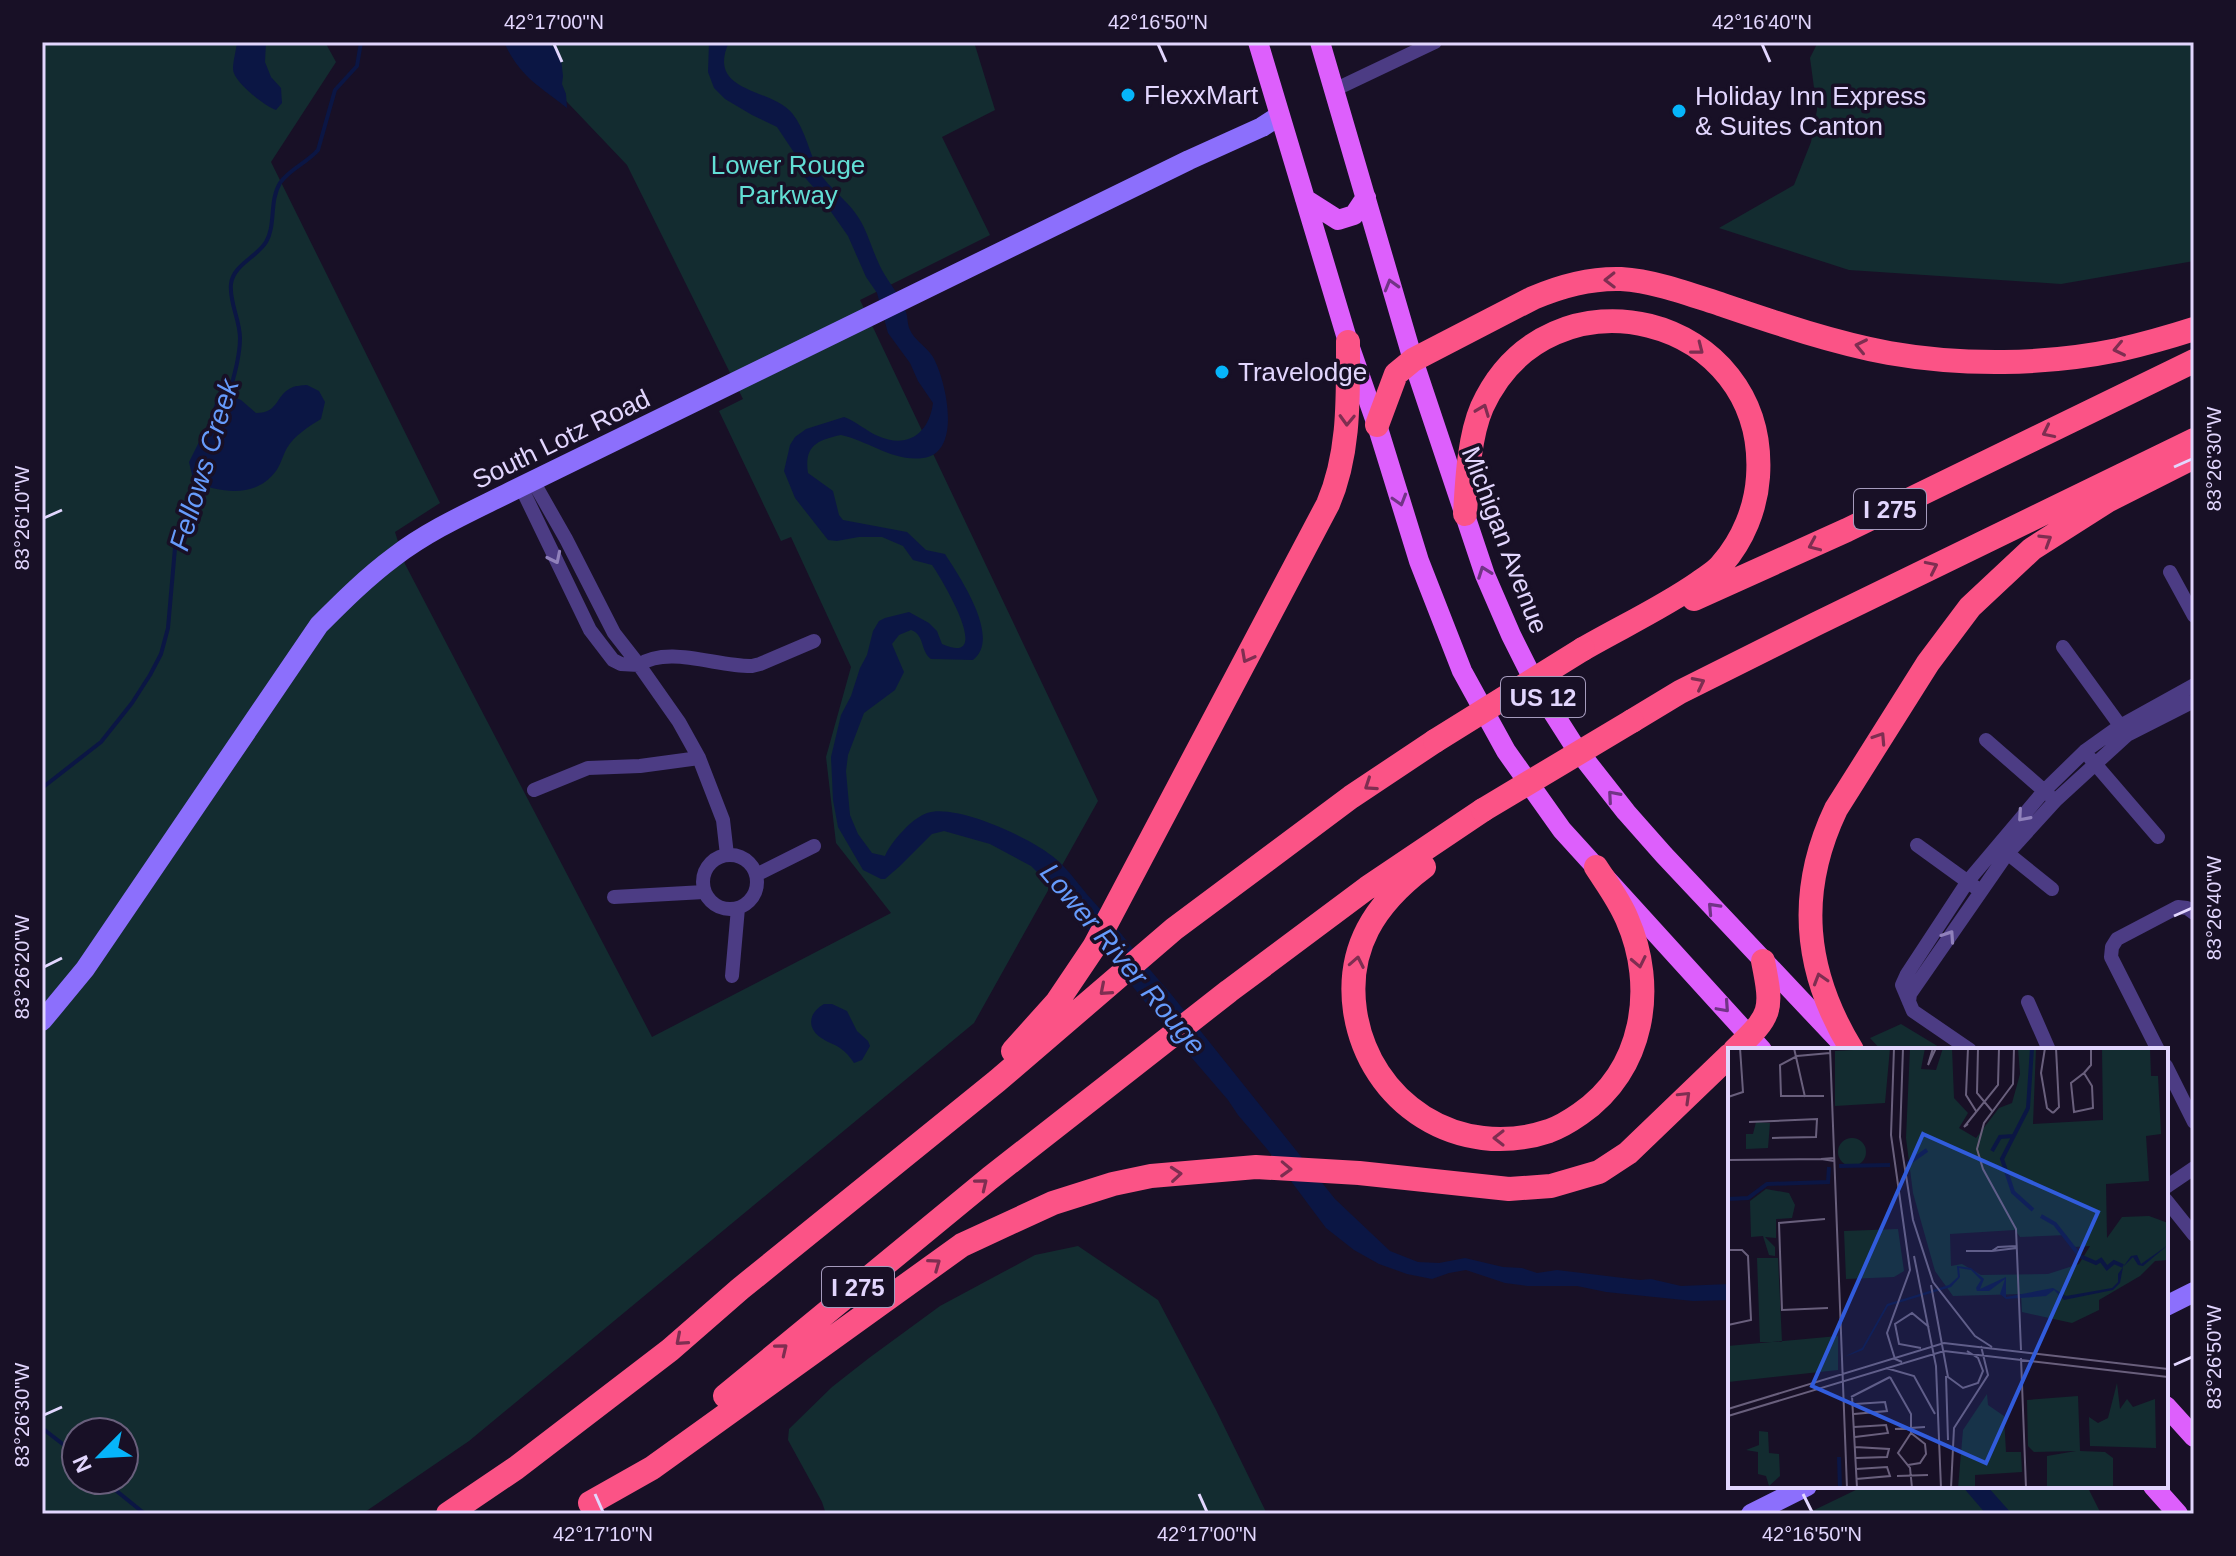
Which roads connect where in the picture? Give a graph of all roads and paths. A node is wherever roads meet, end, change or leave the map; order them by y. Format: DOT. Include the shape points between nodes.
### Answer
graph roads {
  1 [pos="1258,42"];
  2 [pos="1320,42"];
  3 [pos="1435,42"];
  4 [pos="1334,90"];
  5 [pos="1279,116"];
  6 [pos="1366,197"];
  7 [pos="1305,199"];
  8 [pos="2194,329"];
  9 [pos="1348,342"];
  10 [pos="1413,360"];
  11 [pos="2194,361"];
  12 [pos="1377,425"];
  13 [pos="2194,440"];
  14 [pos="2194,457"];
  15 [pos="527,484"];
  16 [pos="1465,514"];
  17 [pos="2170,572"];
  18 [pos="2194,616"];
  19 [pos="814,641"];
  20 [pos="2063,647"];
  21 [pos="1583,649"];
  22 [pos="639,665"];
  23 [pos="2194,685"];
  24 [pos="2194,701"];
  25 [pos="2123,730"];
  26 [pos="1986,740"];
  27 [pos="2090,757"];
  28 [pos="699,758"];
  29 [pos="534,790"];
  30 [pos="2050,796"];
  31 [pos="1479,814"];
  32 [pos="2158,837"];
  33 [pos="1917,845"];
  34 [pos="814,846"];
  35 [pos="2002,850"];
  36 [pos="727,855"];
  37 [pos="1596,867"];
  38 [pos="756,875"];
  39 [pos="1968,881"];
  40 [pos="2052,889"];
  41 [pos="1980,891"];
  42 [pos="704,892"];
  43 [pos="614,897"];
  44 [pos="738,908"];
  45 [pos="2194,913"];
  46 [pos="1763,961"];
  47 [pos="732,976"];
  48 [pos="1909,1002"];
  49 [pos="2028,1002"];
  50 [pos="1071,1003"];
  51 [pos="42,1021"];
  52 [pos="1749,1045"];
  53 [pos="1848,1048"];
  54 [pos="1849,1048"];
  55 [pos="1967,1048"];
  56 [pos="2048,1048"];
  57 [pos="2157,1048"];
  58 [pos="1728,1057"];
  59 [pos="2168,1070"];
  60 [pos="2194,1122"];
  61 [pos="2194,1168"];
  62 [pos="2168,1186"];
  63 [pos="2168,1201"];
  64 [pos="2188,1215"];
  65 [pos="2194,1235"];
  66 [pos="2194,1292"];
  67 [pos="2168,1305"];
  68 [pos="2168,1408"];
  69 [pos="2194,1437"];
  70 [pos="1803,1488"];
  71 [pos="2155,1488"];
  72 [pos="582,1509"];
  73 [pos="448,1514"];
  74 [pos="1751,1514"];
  75 [pos="2178,1514"];
  1 -- 5 [label="main road, US 12"];
  2 -- 4 [label="main road, Michigan Avenue / US 12"];
  3 -- 4 [label="street"];
  4 -- 6 [label="main road, Michigan Avenue / US 12"];
  5 -- 7 [label="main road, US 12"];
  5 -- 15 [label="street, South Lotz Road"];
  6 -- 7 [label="main road" via="1354,215 1338,220"];
  10 -- 6 [label="main road, Michigan Avenue / US 12, one-way"];
  7 -- 9 [label="main road, US 12"];
  8 -- 10 [label="highway, one-way" via="2081,356 1945,359 1827,339 1623,279 1549,291"];
  9 -- 12 [label="main road, US 12"];
  9 -- 50 [label="highway, one-way" via="1346,434 1332,493 1094,947"];
  10 -- 12 [label="highway" via="1396,374"];
  10 -- 16 [label="main road, Michigan Avenue / US 12"];
  11 -- 21 [label="highway, I 275, one-way" via="1847,530"];
  12 -- 37 [label="main road, US 12, one-way" via="1419,561 1462,671 1524,778"];
  31 -- 13 [label="highway, I 275, one-way, bridge" via="1680,692"];
  54 -- 14 [label="highway, one-way" via="1817,972 1810,929 1811,884 1836,809 1928,663 1970,607 2032,549 2109,500"];
  15 -- 22 [label="street" via="575,602 601,647 621,664"];
  15 -- 51 [label="street, South Lotz Road" via="396,555 319,625 85,969"];
  16 -- 21 [label="highway, one-way" via="1468,465 1481,409 1512,364 1544,339 1587,324 1629,321 1693,343 1739,387 1760,456 1757,496 1734,550 1688,590"];
  46 -- 16 [label="main road, Michigan Avenue / US 12, one-way" via="1664,855 1575,747 1511,635"];
  17 -- 18 [label="street"];
  19 -- 22 [label="street" via="752,666 671,657 649,658"];
  20 -- 25 [label="street"];
  21 -- 50 [label="highway, I 275, one-way, bridge" via="1328,814"];
  22 -- 28 [label="street"];
  23 -- 25 [label="street"];
  24 -- 25 [label="street"];
  25 -- 27 [label="street"];
  26 -- 30 [label="street"];
  27 -- 30 [label="street"];
  27 -- 32 [label="street"];
  28 -- 29 [label="street" via="588,768"];
  28 -- 36 [label="street" via="723,820"];
  30 -- 35 [label="street"];
  37 -- 31 [label="highway, one-way" via="1627,919 1642,974 1641,1019 1617,1078 1588,1109 1548,1131 1492,1139 1438,1126 1385,1084 1364,1047 1354,1003 1355,960 1388,898"];
  72 -- 31 [label="highway, I 275, one-way" via="1229,991 1367,888"];
  33 -- 39 [label="street"];
  34 -- 38 [label="street"];
  35 -- 39 [label="street"];
  35 -- 40 [label="street"];
  35 -- 41 [label="street"];
  36 -- 38 [label="street" via="745,860"];
  36 -- 42 [label="street" via="707,868"];
  37 -- 52 [label="main road, US 12, one-way"];
  38 -- 44 [label="street" via="751,899"];
  39 -- 41 [label="street"];
  39 -- 48 [label="street" via="1907,974 1902,985"];
  48 -- 41 [label="street, one-way"];
  42 -- 43 [label="street"];
  42 -- 44 [label="street" via="722,908"];
  44 -- 47 [label="street"];
  45 -- 57 [label="street" via="2178,907 2117,939 2111,952"];
  46 -- 52 [label="highway" via="1769,1004"];
  46 -- 53 [label="main road, Michigan Avenue / US 12"];
  48 -- 55 [label="street" via="1913,1011"];
  49 -- 56 [label="street"];
  50 -- 73 [label="highway, one-way" via="647,1368"];
  72 -- 58 [label="highway, one-way" via="652,1468 962,1245 1053,1203 1151,1176 1256,1167 1509,1189 1571,1182 1628,1153"];
  59 -- 60 [label="street"];
  61 -- 62 [label="street"];
  63 -- 64 [label="street"];
  64 -- 65 [label="street"];
  66 -- 67 [label="street"];
  68 -- 69 [label="main road"];
  70 -- 74 [label="street"];
  71 -- 75 [label="main road"];
}
